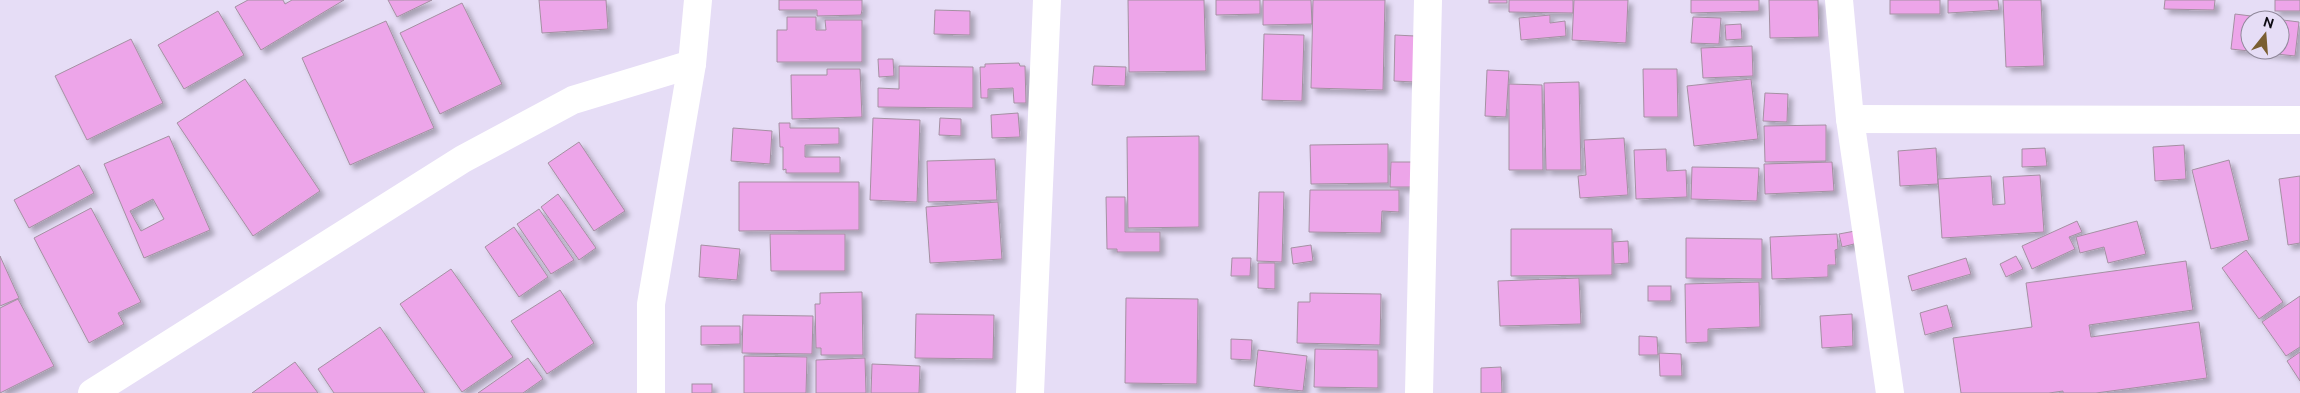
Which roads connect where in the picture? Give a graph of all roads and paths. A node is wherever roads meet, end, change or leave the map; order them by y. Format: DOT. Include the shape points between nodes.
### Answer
graph roads {
  1 [pos="698,0"];
  2 [pos="1047,0"];
  3 [pos="1428,0"];
  4 [pos="1839,0"];
  5 [pos="692,64"];
  6 [pos="1850,119"];
  7 [pos="2300,120"];
  8 [pos="92,393"];
  9 [pos="652,393"];
  10 [pos="1030,393"];
  11 [pos="1419,393"];
  12 [pos="1885,393"];
  1 -- 5 [label="street"];
  2 -- 10 [label="street"];
  3 -- 11 [label="street"];
  4 -- 6 [label="street"];
  5 -- 8 [label="street" via="573,100 463,159"];
  5 -- 9 [label="street" via="651,304"];
  6 -- 7 [label="street"];
  6 -- 12 [label="street"];
}
